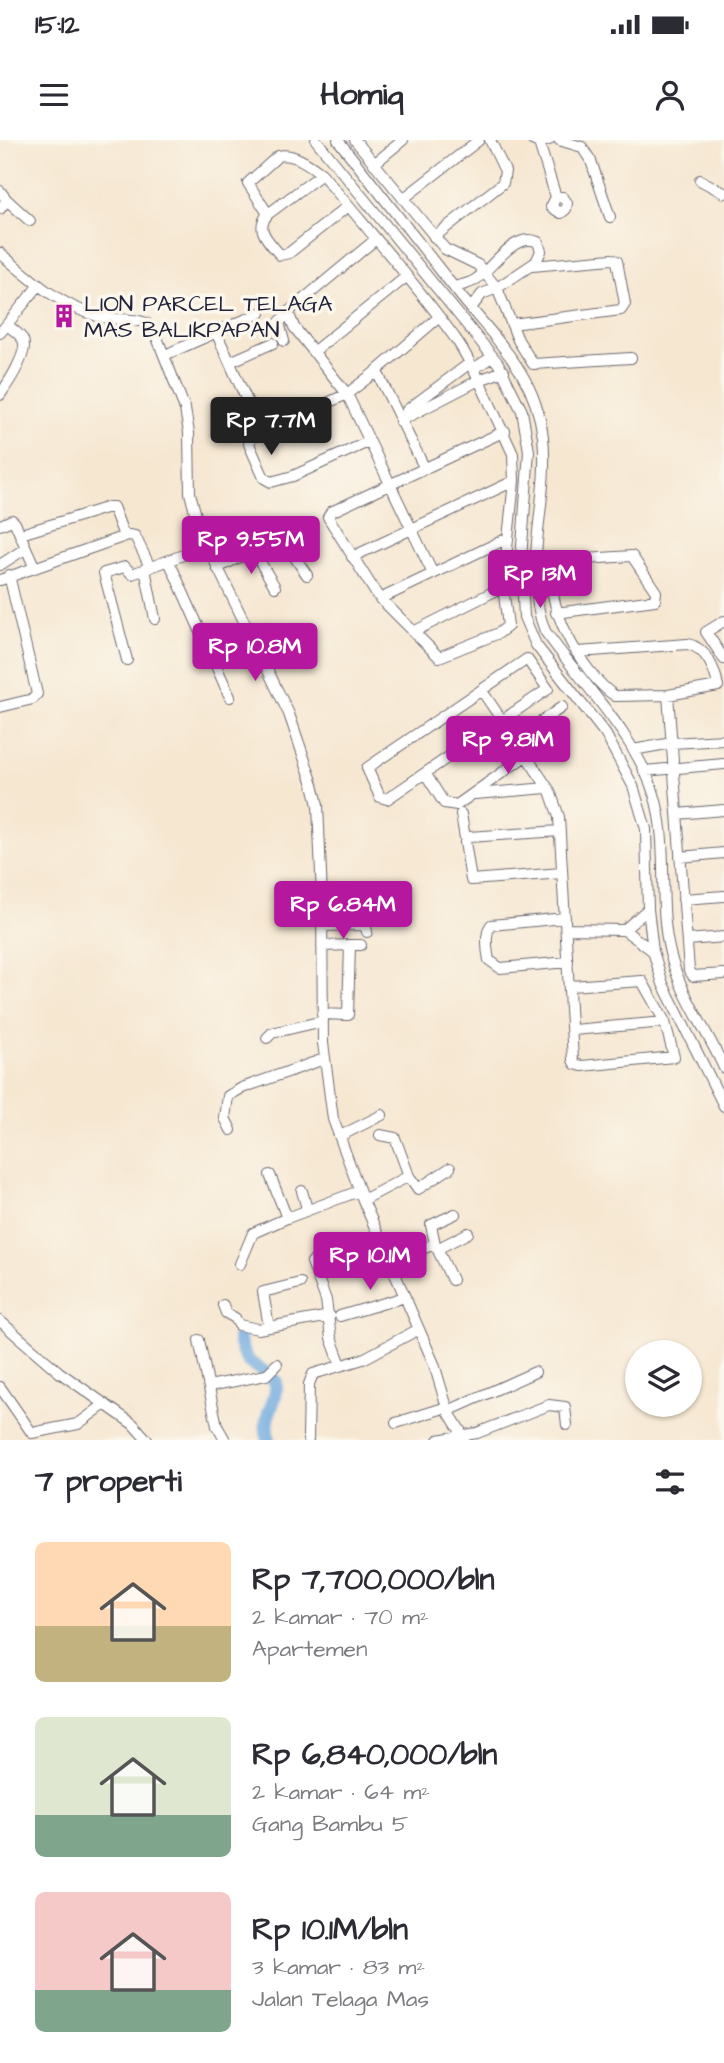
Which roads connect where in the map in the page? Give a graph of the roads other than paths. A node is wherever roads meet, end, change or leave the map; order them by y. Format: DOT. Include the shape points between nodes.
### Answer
graph roads {
  1 [pos="316,140"];
  2 [pos="338,140"];
  3 [pos="355,140"];
  4 [pos="403,140"];
  5 [pos="479,140"];
  6 [pos="490,140"];
  7 [pos="559,140"];
  8 [pos="540,141"];
  9 [pos="374,164"];
  10 [pos="322,174"];
  11 [pos="700,180"];
  12 [pos="0,191"];
  13 [pos="724,193"];
  14 [pos="556,197"];
  15 [pos="403,199"];
  16 [pos="7,200"];
  17 [pos="348,206"];
  18 [pos="0,209"];
  19 [pos="268,214"];
  20 [pos="610,217"];
  21 [pos="30,221"];
  22 [pos="434,237"];
  23 [pos="376,239"];
  24 [pos="0,253"];
  25 [pos="428,254"];
  26 [pos="417,263"];
  27 [pos="531,266"];
  28 [pos="484,272"];
  29 [pos="406,277"];
  30 [pos="472,282"];
  31 [pos="39,285"];
  32 [pos="454,287"];
  33 [pos="497,288"];
  34 [pos="482,294"];
  35 [pos="471,308"];
  36 [pos="288,312"];
  37 [pos="260,313"];
  38 [pos="439,318"];
  39 [pos="512,324"];
  40 [pos="3,329"];
  41 [pos="216,332"];
  42 [pos="313,352"];
  43 [pos="165,355"];
  44 [pos="492,357"];
  45 [pos="631,358"];
  46 [pos="230,362"];
  47 [pos="472,366"];
  48 [pos="503,371"];
  49 [pos="374,373"];
  50 [pos="479,380"];
  51 [pos="347,394"];
  52 [pos="0,395"];
  53 [pos="248,403"];
  54 [pos="399,419"];
  55 [pos="505,431"];
  56 [pos="368,442"];
  57 [pos="425,469"];
  58 [pos="514,481"];
  59 [pos="391,485"];
  60 [pos="528,491"];
  61 [pos="544,491"];
  62 [pos="0,525"];
  63 [pos="412,529"];
  64 [pos="21,534"];
  65 [pos="124,536"];
  66 [pos="506,539"];
  67 [pos="207,547"];
  68 [pos="26,548"];
  69 [pos="253,550"];
  70 [pos="352,557"];
  71 [pos="169,561"];
  72 [pos="0,565"];
  73 [pos="34,566"];
  74 [pos="148,568"];
  75 [pos="217,568"];
  76 [pos="433,574"];
  77 [pos="307,575"];
  78 [pos="5,577"];
  79 [pos="275,587"];
  80 [pos="503,587"];
  81 [pos="380,599"];
  82 [pos="556,612"];
  83 [pos="155,619"];
  84 [pos="724,621"];
  85 [pos="413,632"];
  86 [pos="249,636"];
  87 [pos="578,652"];
  88 [pos="211,655"];
  89 [pos="723,657"];
  90 [pos="127,660"];
  91 [pos="482,691"];
  92 [pos="668,695"];
  93 [pos="230,697"];
  94 [pos="1,704"];
  95 [pos="562,707"];
  96 [pos="501,722"];
  97 [pos="724,740"];
  98 [pos="514,741"];
  99 [pos="671,743"];
  100 [pos="633,750"];
  101 [pos="524,757"];
  102 [pos="724,764"];
  103 [pos="674,768"];
  104 [pos="644,771"];
  105 [pos="425,773"];
  106 [pos="547,788"];
  107 [pos="472,794"];
  108 [pos="657,807"];
  109 [pos="724,810"];
  110 [pos="641,812"];
  111 [pos="461,814"];
  112 [pos="677,814"];
  113 [pos="560,831"];
  114 [pos="466,838"];
  115 [pos="724,853"];
  116 [pos="680,857"];
  117 [pos="562,873"];
  118 [pos="358,888"];
  119 [pos="724,896"];
  120 [pos="683,900"];
  121 [pos="648,909"];
  122 [pos="565,918"];
  123 [pos="322,926"];
  124 [pos="566,929"];
  125 [pos="624,930"];
  126 [pos="724,937"];
  127 [pos="687,940"];
  128 [pos="350,945"];
  129 [pos="361,945"];
  130 [pos="322,946"];
  131 [pos="653,951"];
  132 [pos="568,962"];
  133 [pos="724,974"];
  134 [pos="570,986"];
  135 [pos="322,1018"];
  136 [pos="664,1021"];
  137 [pos="573,1030"];
  138 [pos="267,1038"];
  139 [pos="324,1059"];
  140 [pos="722,1063"];
  141 [pos="724,1106"];
  142 [pos="382,1115"];
  143 [pos="231,1130"];
  144 [pos="380,1135"];
  145 [pos="340,1136"];
  146 [pos="450,1168"];
  147 [pos="270,1175"];
  148 [pos="409,1176"];
  149 [pos="302,1191"];
  150 [pos="361,1196"];
  151 [pos="307,1209"];
  152 [pos="455,1214"];
  153 [pos="287,1218"];
  154 [pos="468,1233"];
  155 [pos="436,1246"];
  156 [pos="389,1261"];
  157 [pos="312,1262"];
  158 [pos="240,1264"];
  159 [pos="452,1280"];
  160 [pos="300,1283"];
  161 [pos="405,1297"];
  162 [pos="223,1305"];
  163 [pos="335,1316"];
  164 [pos="0,1321"];
  165 [pos="269,1327"];
  166 [pos="419,1329"];
  167 [pos="199,1340"];
  168 [pos="341,1365"];
  169 [pos="273,1369"];
  170 [pos="535,1372"];
  171 [pos="209,1386"];
  172 [pos="0,1387"];
  173 [pos="105,1404"];
  174 [pos="448,1409"];
  175 [pos="396,1423"];
  176 [pos="567,1425"];
  177 [pos="144,1438"];
  178 [pos="466,1438"];
  179 [pos="225,1440"];
  180 [pos="308,1440"];
  181 [pos="438,1440"];
  1 -- 26 [label="street"];
  2 -- 25 [label="street"];
  3 -- 9 [label="street"];
  4 -- 9 [label="street"];
  5 -- 15 [label="street"];
  6 -- 22 [label="street" via="505,172 503,183"];
  7 -- 20 [label="street" via="582,147"];
  8 -- 14 [label="street"];
  9 -- 15 [label="street"];
  10 -- 17 [label="street"];
  10 -- 19 [label="street"];
  10 -- 19 [label="street" via="290,156 278,156 248,183"];
  11 -- 13 [label="street"];
  12 -- 16 [label="street"];
  15 -- 22 [label="street"];
  16 -- 18 [label="street"];
  16 -- 21 [label="street"];
  17 -- 19 [label="street" via="285,256 261,229"];
  17 -- 23 [label="street"];
  22 -- 28 [label="street" via="445,249"];
  23 -- 29 [label="street"];
  23 -- 36 [label="street"];
  24 -- 31 [label="street"];
  25 -- 26 [label="street"];
  25 -- 32 [label="street"];
  26 -- 44 [label="street"];
  27 -- 28 [label="street" via="541,251 538,242 530,239 520,241"];
  27 -- 33 [label="street"];
  27 -- 39 [label="street" via="617,261 625,304 621,310"];
  28 -- 30 [label="street"];
  28 -- 33 [label="street"];
  29 -- 38 [label="street"];
  29 -- 42 [label="street"];
  30 -- 32 [label="street"];
  30 -- 34 [label="street"];
  31 -- 40 [label="street"];
  31 -- 43 [label="street" via="96,316 146,323"];
  32 -- 35 [label="street"];
  33 -- 34 [label="street"];
  33 -- 39 [label="street"];
  34 -- 35 [label="street"];
  35 -- 61 [label="street" via="516,361 537,404"];
  36 -- 42 [label="street"];
  36 -- 46 [label="street" via="279,323 278,342"];
  37 -- 41 [label="street"];
  38 -- 47 [label="street"];
  38 -- 49 [label="street"];
  39 -- 45 [label="street" via="533,365"];
  40 -- 52 [label="street" via="22,337 24,345 15,374"];
  41 -- 43 [label="street"];
  41 -- 46 [label="street"];
  42 -- 51 [label="street"];
  43 -- 67 [label="street" via="185,409 190,493"];
  44 -- 47 [label="street"];
  44 -- 48 [label="street"];
  46 -- 53 [label="street"];
  47 -- 50 [label="street"];
  47 -- 54 [label="street"];
  48 -- 50 [label="street"];
  48 -- 60 [label="street" via="522,411 529,451"];
  49 -- 51 [label="street"];
  49 -- 54 [label="street"];
  50 -- 54 [label="street"];
  50 -- 55 [label="street"];
  51 -- 56 [label="street"];
  51 -- 56 [label="street" via="251,438 251,451 264,478 271,482"];
  54 -- 57 [label="street"];
  55 -- 57 [label="street"];
  55 -- 58 [label="street" via="513,454"];
  56 -- 59 [label="street"];
  57 -- 59 [label="street"];
  58 -- 63 [label="street"];
  58 -- 66 [label="street"];
  59 -- 63 [label="street"];
  59 -- 70 [label="street" via="328,517"];
  60 -- 61 [label="street"];
  60 -- 110 [label="street" via="520,559 526,624 536,645 621,758"];
  61 -- 100 [label="street" via="536,579 540,620"];
  62 -- 64 [label="street" via="12,520"];
  63 -- 70 [label="street"];
  63 -- 76 [label="street"];
  64 -- 65 [label="street" via="113,507"];
  64 -- 68 [label="street"];
  65 -- 73 [label="street"];
  65 -- 74 [label="street" via="135,536"];
  66 -- 76 [label="street"];
  66 -- 80 [label="street"];
  67 -- 71 [label="street"];
  67 -- 75 [label="street"];
  68 -- 72 [label="street"];
  68 -- 73 [label="street"];
  69 -- 75 [label="street"];
  69 -- 77 [label="street" via="284,538"];
  69 -- 79 [label="street"];
  70 -- 81 [label="street"];
  71 -- 74 [label="street"];
  71 -- 88 [label="street"];
  73 -- 78 [label="street"];
  74 -- 83 [label="street"];
  74 -- 90 [label="street" via="132,574 125,567 104,573"];
  75 -- 86 [label="street"];
  76 -- 81 [label="street"];
  78 -- 94 [label="street" via="37,694 33,699"];
  80 -- 85 [label="street"];
  80 -- 85 [label="street" via="508,626 499,633 439,657"];
  81 -- 85 [label="street"];
  82 -- 82 [label="street" via="655,600 657,597 628,555 555,561"];
  82 -- 87 [label="street"];
  84 -- 89 [label="street" via="706,632"];
  86 -- 88 [label="street"];
  86 -- 123 [label="street" via="289,714 313,784 318,804"];
  87 -- 92 [label="street" via="615,696"];
  87 -- 92 [label="street" via="698,646 718,687"];
  88 -- 93 [label="street"];
  91 -- 96 [label="street"];
  91 -- 96 [label="street" via="527,659 548,689"];
  91 -- 105 [label="street" via="366,770 385,799"];
  92 -- 99 [label="street"];
  95 -- 98 [label="street"];
  96 -- 98 [label="street"];
  96 -- 105 [label="street"];
  97 -- 99 [label="street"];
  98 -- 101 [label="street"];
  99 -- 100 [label="street"];
  99 -- 103 [label="street"];
  100 -- 104 [label="street"];
  101 -- 106 [label="street"];
  101 -- 107 [label="street"];
  102 -- 103 [label="street"];
  103 -- 104 [label="street"];
  103 -- 112 [label="street"];
  104 -- 108 [label="street"];
  105 -- 107 [label="street" via="448,805 457,806"];
  106 -- 107 [label="street"];
  106 -- 113 [label="street" via="557,808"];
  108 -- 110 [label="street"];
  108 -- 140 [label="street" via="670,951 677,975"];
  109 -- 112 [label="street"];
  110 -- 121 [label="street" via="646,829"];
  111 -- 114 [label="street"];
  112 -- 116 [label="street"];
  113 -- 114 [label="street"];
  113 -- 117 [label="street"];
  114 -- 117 [label="street" via="471,880"];
  115 -- 116 [label="street"];
  116 -- 120 [label="street"];
  117 -- 122 [label="street"];
  118 -- 123 [label="street" via="365,929"];
  119 -- 120 [label="street"];
  120 -- 127 [label="street"];
  121 -- 125 [label="street"];
  121 -- 131 [label="street"];
  122 -- 124 [label="street"];
  122 -- 132 [label="street" via="491,925 488,952 489,960 500,968"];
  123 -- 130 [label="street"];
  124 -- 125 [label="street"];
  124 -- 132 [label="street"];
  125 -- 131 [label="street"];
  126 -- 127 [label="street"];
  127 -- 133 [label="street" via="693,976"];
  128 -- 129 [label="street"];
  128 -- 130 [label="street"];
  128 -- 135 [label="street" via="347,1018"];
  130 -- 135 [label="street"];
  131 -- 141 [label="street" via="663,984"];
  132 -- 134 [label="street"];
  134 -- 136 [label="street" via="639,980"];
  134 -- 137 [label="street"];
  135 -- 138 [label="street"];
  135 -- 139 [label="street"];
  136 -- 137 [label="street"];
  136 -- 137 [label="street" via="674,1057 645,1062 578,1066 573,1060"];
  139 -- 143 [label="street" via="228,1096 225,1118"];
  139 -- 145 [label="street"];
  142 -- 145 [label="street"];
  144 -- 148 [label="street" via="395,1138"];
  145 -- 150 [label="street"];
  146 -- 148 [label="street" via="418,1189"];
  147 -- 153 [label="street"];
  148 -- 150 [label="street"];
  149 -- 151 [label="street"];
  150 -- 151 [label="street"];
  150 -- 156 [label="street"];
  151 -- 153 [label="street"];
  152 -- 155 [label="street" via="431,1226"];
  153 -- 158 [label="street" via="250,1236"];
  154 -- 155 [label="street"];
  155 -- 156 [label="street"];
  155 -- 159 [label="street"];
  156 -- 161 [label="street"];
  157 -- 163 [label="street"];
  160 -- 165 [label="street" via="263,1292"];
  161 -- 163 [label="street"];
  161 -- 166 [label="street"];
  162 -- 165 [label="street" via="239,1325"];
  163 -- 165 [label="street"];
  163 -- 168 [label="street" via="331,1338"];
  164 -- 173 [label="street" via="59,1373"];
  166 -- 168 [label="street" via="363,1359"];
  166 -- 174 [label="street"];
  167 -- 171 [label="street"];
  168 -- 180 [label="street" via="310,1378"];
  169 -- 171 [label="street"];
  170 -- 174 [label="street"];
  171 -- 179 [label="street" via="217,1426"];
  172 -- 173 [label="street" via="32,1433 78,1424"];
  173 -- 177 [label="street"];
  174 -- 175 [label="street"];
  174 -- 178 [label="street"];
  176 -- 178 [label="street" via="565,1407 550,1405"];
  178 -- 181 [label="street"];
}
